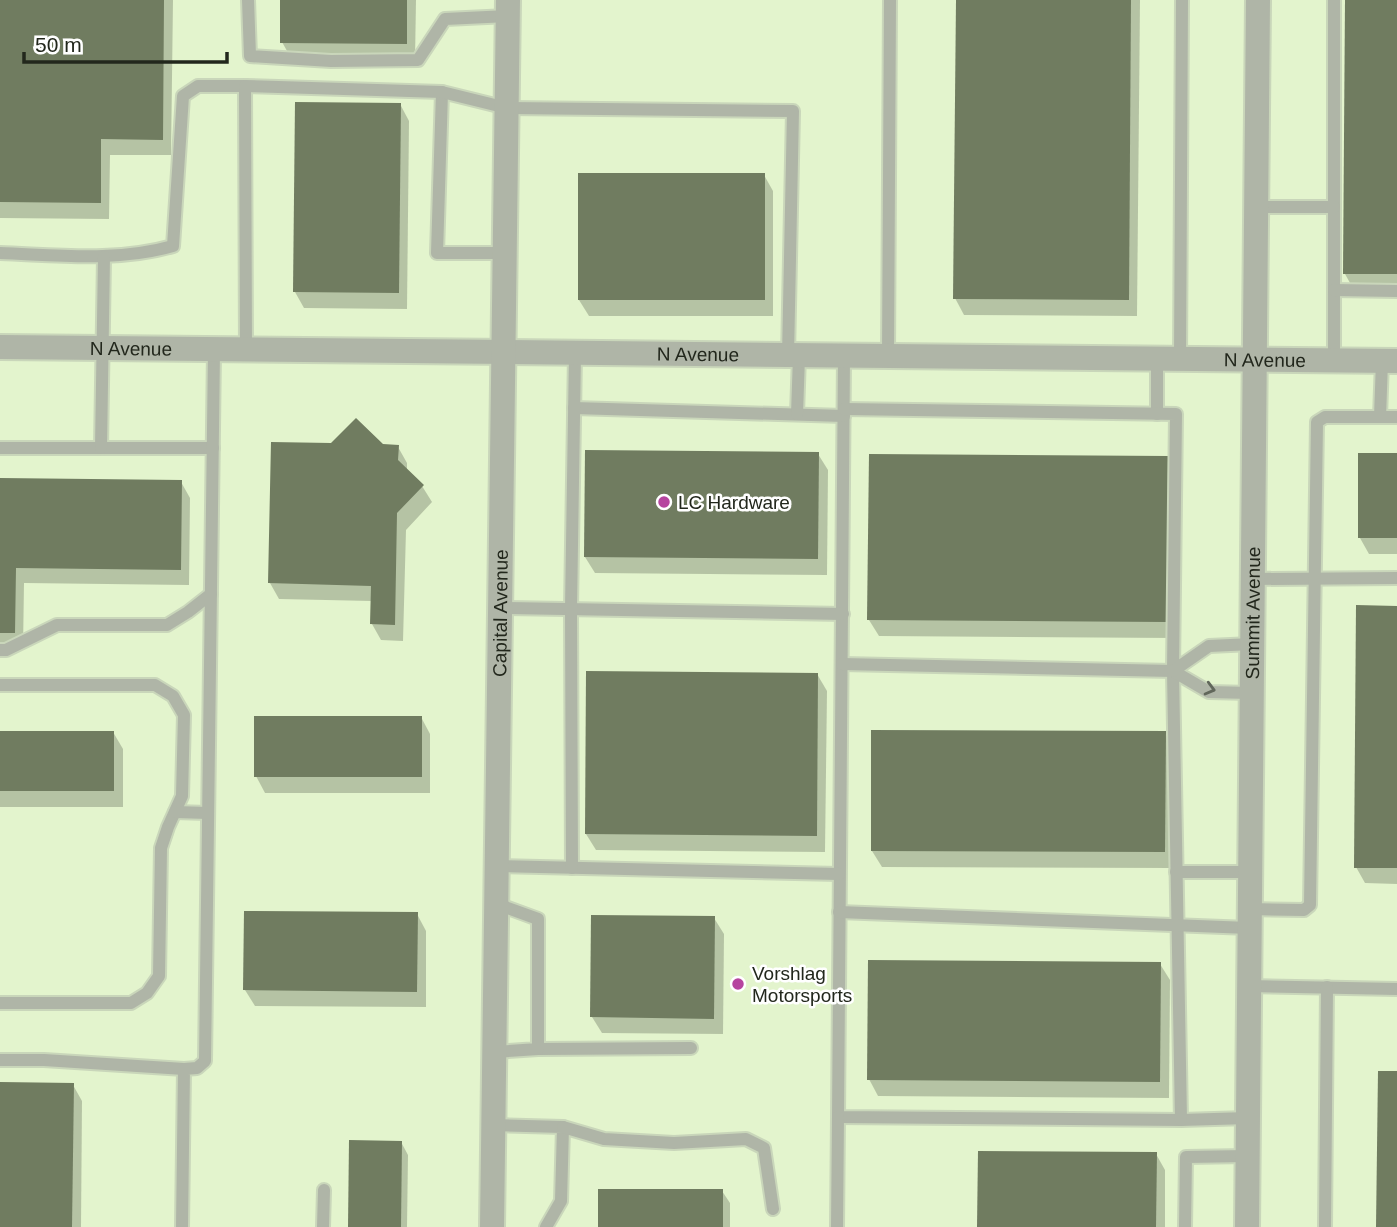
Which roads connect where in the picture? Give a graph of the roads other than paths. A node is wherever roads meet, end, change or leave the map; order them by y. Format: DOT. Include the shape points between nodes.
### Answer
graph roads {
  1 [pos="248,0"];
  2 [pos="890,0"];
  3 [pos="1182,0"];
  4 [pos="1258,0"];
  5 [pos="1334,0"];
  6 [pos="508,8"];
  7 [pos="245,86"];
  8 [pos="442,92"];
  9 [pos="507,108"];
  10 [pos="1256,207"];
  11 [pos="1334,207"];
  12 [pos="0,253"];
  13 [pos="505,253"];
  14 [pos="103,257"];
  15 [pos="1334,290"];
  16 [pos="1397,291"];
  17 [pos="0,347"];
  18 [pos="102,349"];
  19 [pos="214,350"];
  20 [pos="246,350"];
  21 [pos="504,352"];
  22 [pos="575,353"];
  23 [pos="793,355"];
  24 [pos="844,355"];
  25 [pos="888,356"];
  26 [pos="1168,359"];
  27 [pos="1255,360"];
  28 [pos="1334,361"];
  29 [pos="1389,361"];
  30 [pos="574,408"];
  31 [pos="844,413"];
  32 [pos="797,414"];
  33 [pos="1157,414"];
  34 [pos="1380,417"];
  35 [pos="1397,417"];
  36 [pos="0,448"];
  37 [pos="101,448"];
  38 [pos="213,448"];
  39 [pos="1315,578"];
  40 [pos="1397,578"];
  41 [pos="1253,579"];
  42 [pos="211,594"];
  43 [pos="500,608"];
  44 [pos="570,610"];
  45 [pos="843,614"];
  46 [pos="1252,644"];
  47 [pos="0,650"];
  48 [pos="842,664"];
  49 [pos="1173,671"];
  50 [pos="0,685"];
  51 [pos="1251,693"];
  52 [pos="175,812"];
  53 [pos="208,813"];
  54 [pos="497,866"];
  55 [pos="572,868"];
  56 [pos="1176,872"];
  57 [pos="1250,872"];
  58 [pos="839,874"];
  59 [pos="496,904"];
  60 [pos="839,912"];
  61 [pos="1249,919"];
  62 [pos="1176,924"];
  63 [pos="1248,986"];
  64 [pos="1327,987"];
  65 [pos="1397,989"];
  66 [pos="0,1003"];
  67 [pos="691,1048"];
  68 [pos="538,1049"];
  69 [pos="495,1052"];
  70 [pos="0,1060"];
  71 [pos="184,1069"];
  72 [pos="838,1117"];
  73 [pos="1248,1118"];
  74 [pos="1181,1120"];
  75 [pos="493,1125"];
  76 [pos="563,1127"];
  77 [pos="1247,1156"];
  78 [pos="324,1190"];
  79 [pos="773,1209"];
  80 [pos="182,1227"];
  81 [pos="323,1227"];
  82 [pos="492,1227"];
  83 [pos="546,1227"];
  84 [pos="837,1227"];
  85 [pos="1185,1227"];
  86 [pos="1247,1227"];
  87 [pos="1325,1227"];
  1 -- 6 [label="lane" via="250,56 331,61 418,61 445,19"];
  2 -- 25 [label="lane"];
  3 -- 26 [label="lane"];
  4 -- 10 [label="street, Summit Avenue"];
  5 -- 11 [label="lane"];
  6 -- 9 [label="street, Capital Avenue"];
  7 -- 8 [label="lane"];
  7 -- 14 [label="lane" via="198,86 183,96 173,246"];
  7 -- 20 [label="lane"];
  8 -- 9 [label="lane"];
  8 -- 13 [label="lane" via="437,253"];
  9 -- 13 [label="street, Capital Avenue"];
  9 -- 23 [label="lane" via="793,111"];
  10 -- 11 [label="lane"];
  10 -- 27 [label="street, Summit Avenue"];
  11 -- 15 [label="lane"];
  12 -- 14 [label="lane"];
  13 -- 21 [label="street, Capital Avenue"];
  14 -- 18 [label="lane"];
  15 -- 16 [label="lane"];
  15 -- 28 [label="lane"];
  17 -- 18 [label="street, N Avenue"];
  18 -- 19 [label="street, N Avenue"];
  18 -- 37 [label="lane"];
  19 -- 20 [label="street, N Avenue"];
  19 -- 38 [label="lane"];
  20 -- 21 [label="street, N Avenue"];
  21 -- 22 [label="street, N Avenue"];
  21 -- 43 [label="street, Capital Avenue"];
  22 -- 23 [label="street, N Avenue"];
  22 -- 30 [label="lane"];
  23 -- 24 [label="street, N Avenue"];
  23 -- 32 [label="lane"];
  24 -- 25 [label="street, N Avenue"];
  24 -- 31 [label="lane"];
  25 -- 26 [label="street, N Avenue"];
  26 -- 27 [label="street, N Avenue"];
  26 -- 33 [label="lane"];
  27 -- 28 [label="street, N Avenue"];
  27 -- 41 [label="street, Summit Avenue"];
  28 -- 29 [label="street, N Avenue"];
  29 -- 34 [label="lane"];
  30 -- 32 [label="lane"];
  30 -- 44 [label="lane"];
  31 -- 32 [label="lane"];
  31 -- 33 [label="lane"];
  31 -- 45 [label="lane"];
  33 -- 49 [label="lane" via="1176,414"];
  34 -- 35 [label="lane"];
  34 -- 39 [label="lane" via="1325,417 1317,422"];
  36 -- 37 [label="lane"];
  37 -- 38 [label="lane"];
  38 -- 42 [label="lane"];
  39 -- 40 [label="lane"];
  39 -- 41 [label="lane"];
  39 -- 61 [label="lane" via="1310,905 1304,910"];
  41 -- 46 [label="street, Summit Avenue"];
  42 -- 47 [label="lane" via="167,625 57,625"];
  42 -- 53 [label="lane"];
  43 -- 44 [label="lane"];
  43 -- 54 [label="street, Capital Avenue"];
  44 -- 45 [label="lane"];
  44 -- 55 [label="lane"];
  45 -- 48 [label="lane"];
  46 -- 49 [label="lane" via="1209,646"];
  46 -- 51 [label="street, Summit Avenue"];
  48 -- 49 [label="lane"];
  48 -- 58 [label="lane"];
  49 -- 51 [label="lane, one-way" via="1209,692"];
  49 -- 56 [label="lane"];
  50 -- 52 [label="lane" via="155,685 173,696 184,715 182,796"];
  51 -- 57 [label="street, Summit Avenue"];
  52 -- 53 [label="lane"];
  52 -- 66 [label="lane" via="161,848 159,976 147,993 131,1003"];
  53 -- 71 [label="lane" via="205,1062"];
  54 -- 55 [label="lane"];
  54 -- 59 [label="street, Capital Avenue"];
  55 -- 58 [label="lane"];
  56 -- 57 [label="lane"];
  56 -- 62 [label="lane"];
  57 -- 61 [label="street, Summit Avenue"];
  58 -- 60 [label="lane"];
  59 -- 68 [label="lane" via="538,919"];
  59 -- 69 [label="street, Capital Avenue"];
  60 -- 62 [label="lane"];
  60 -- 72 [label="lane"];
  61 -- 62 [label="lane"];
  61 -- 63 [label="street, Summit Avenue"];
  62 -- 74 [label="lane"];
  63 -- 64 [label="lane"];
  63 -- 73 [label="street, Summit Avenue"];
  64 -- 65 [label="lane"];
  64 -- 87 [label="lane"];
  67 -- 68 [label="lane"];
  68 -- 69 [label="lane"];
  69 -- 75 [label="street, Capital Avenue"];
  70 -- 71 [label="lane"];
  71 -- 80 [label="lane"];
  72 -- 74 [label="lane"];
  72 -- 84 [label="lane"];
  73 -- 74 [label="lane"];
  73 -- 77 [label="street, Summit Avenue"];
  75 -- 76 [label="lane"];
  75 -- 82 [label="street, Capital Avenue"];
  76 -- 79 [label="lane" via="604,1139 674,1143 747,1139 764,1148"];
  76 -- 83 [label="lane" via="561,1201"];
  77 -- 85 [label="lane" via="1186,1157"];
  77 -- 86 [label="street, Summit Avenue"];
  78 -- 81 [label="lane"];
}
